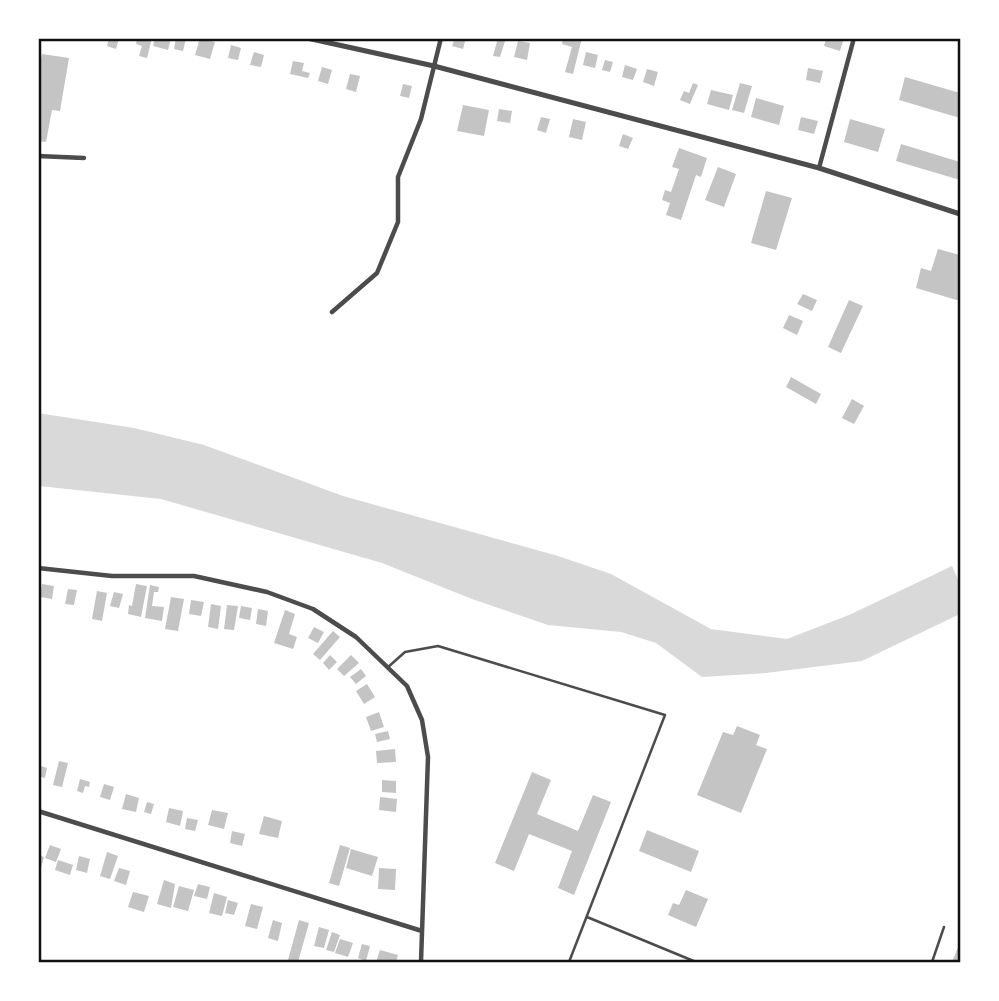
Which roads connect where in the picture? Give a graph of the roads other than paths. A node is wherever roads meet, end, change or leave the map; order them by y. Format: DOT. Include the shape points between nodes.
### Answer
graph roads {
  1 [pos="306,38"];
  2 [pos="441,38"];
  3 [pos="854,38"];
  4 [pos="434,66"];
  5 [pos="38,156"];
  6 [pos="84,158"];
  7 [pos="819,168"];
  8 [pos="961,214"];
  9 [pos="332,312"];
  10 [pos="38,568"];
  11 [pos="387,668"];
  12 [pos="38,811"];
  13 [pos="587,917"];
  14 [pos="944,927"];
  15 [pos="422,931"];
  16 [pos="421,962"];
  17 [pos="569,962"];
  18 [pos="696,962"];
  19 [pos="932,962"];
  1 -- 4 [label="street"];
  2 -- 4 [label="street"];
  3 -- 7 [label="street"];
  4 -- 7 [label="street"];
  4 -- 9 [label="street" via="421,119 398,177 398,222 377,273"];
  5 -- 6 [label="street"];
  7 -- 8 [label="street"];
  10 -- 11 [label="street" via="112,576 194,576 267,592 313,609 356,637"];
  11 -- 13 [label="lane" via="405,652 439,646 665,715"];
  11 -- 15 [label="street" via="407,686 422,720 428,757"];
  12 -- 15 [label="street"];
  13 -- 17 [label="lane"];
  13 -- 18 [label="lane"];
  14 -- 19 [label="lane"];
  15 -- 16 [label="street"];
}
